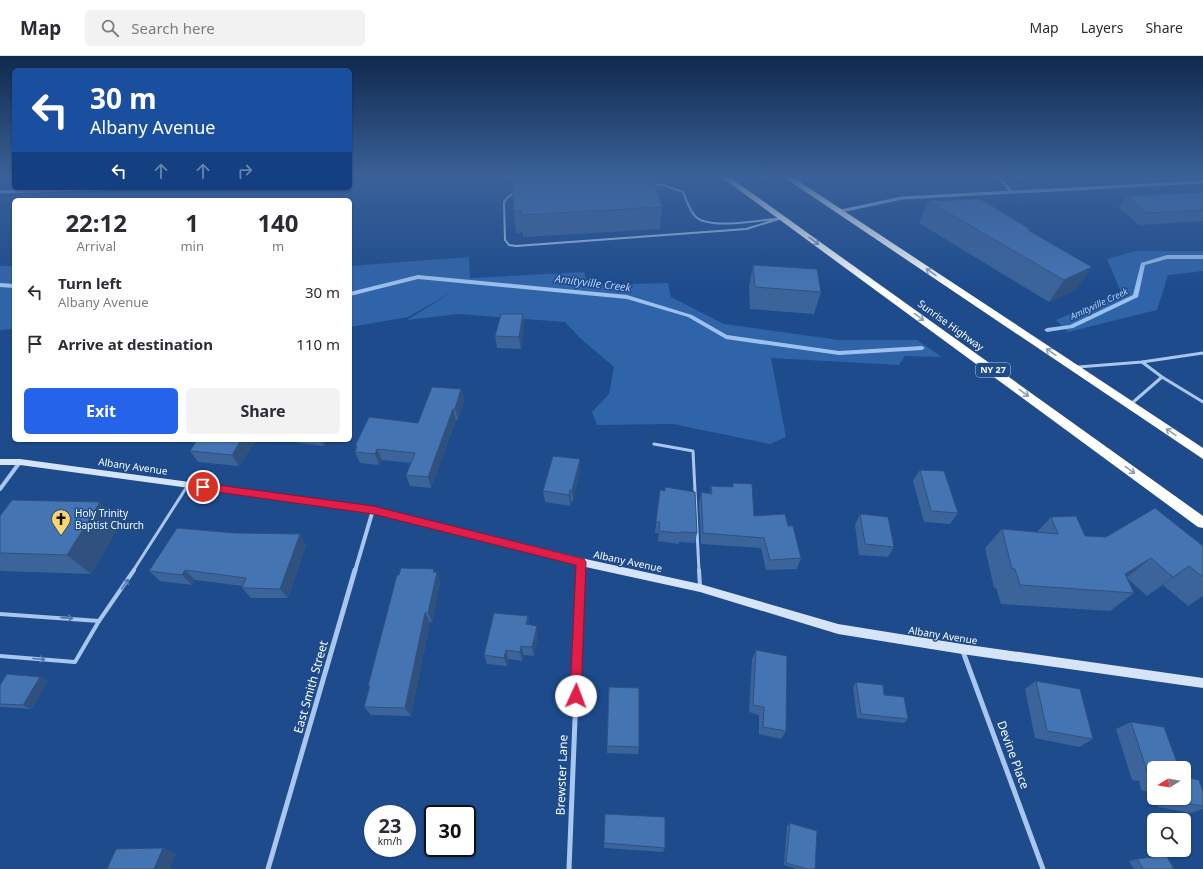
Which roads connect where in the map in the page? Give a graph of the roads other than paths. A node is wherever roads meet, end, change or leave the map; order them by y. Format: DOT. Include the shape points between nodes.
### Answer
graph roads {
  1 [pos="504,214"];
  2 [pos="693,214"];
  3 [pos="776,214"];
  4 [pos="844,214"];
  5 [pos="782,218"];
  6 [pos="1203,353"];
  7 [pos="1142,362"];
  8 [pos="1073,367"];
  9 [pos="1162,377"];
  10 [pos="1203,402"];
  11 [pos="1130,405"];
  12 [pos="654,444"];
  13 [pos="1203,454"];
  14 [pos="0,462"];
  15 [pos="20,462"];
  16 [pos="188,484"];
  17 [pos="0,489"];
  18 [pos="373,510"];
  19 [pos="1203,523"];
  20 [pos="581,562"];
  21 [pos="700,588"];
  22 [pos="0,614"];
  23 [pos="98,621"];
  24 [pos="962,649"];
  25 [pos="0,656"];
  26 [pos="1203,683"];
  27 [pos="268,869"];
  28 [pos="569,869"];
  29 [pos="1043,869"];
  1 -- 5 [label="lane" via="505,240 509,245 516,246 746,228"];
  2 -- 5 [label="lane" via="699,220 718,223"];
  3 -- 5 [label="highway, Sunrise Highway / NY 27"];
  8 -- 4 [label="highway, one-way"];
  5 -- 19 [label="highway, Sunrise Highway / NY 27, one-way"];
  6 -- 7 [label="lane"];
  7 -- 8 [label="lane"];
  7 -- 9 [label="lane"];
  8 -- 11 [label="highway"];
  9 -- 10 [label="lane"];
  9 -- 11 [label="lane"];
  13 -- 11 [label="highway, one-way"];
  12 -- 21 [label="lane" via="693,451"];
  14 -- 15 [label="street, Albany Avenue"];
  15 -- 16 [label="street, Albany Avenue"];
  15 -- 17 [label="street"];
  16 -- 18 [label="street, Albany Avenue"];
  23 -- 16 [label="lane, one-way" via="128,580"];
  18 -- 20 [label="street, Albany Avenue"];
  18 -- 27 [label="street, East Smith Street"];
  20 -- 21 [label="street, Albany Avenue"];
  20 -- 28 [label="street, Brewster Lane"];
  21 -- 24 [label="street, Albany Avenue" via="838,629"];
  22 -- 23 [label="lane, one-way"];
  25 -- 23 [label="lane, one-way" via="75,662"];
  24 -- 26 [label="street, Albany Avenue"];
  24 -- 29 [label="street, Devine Place"];
}
